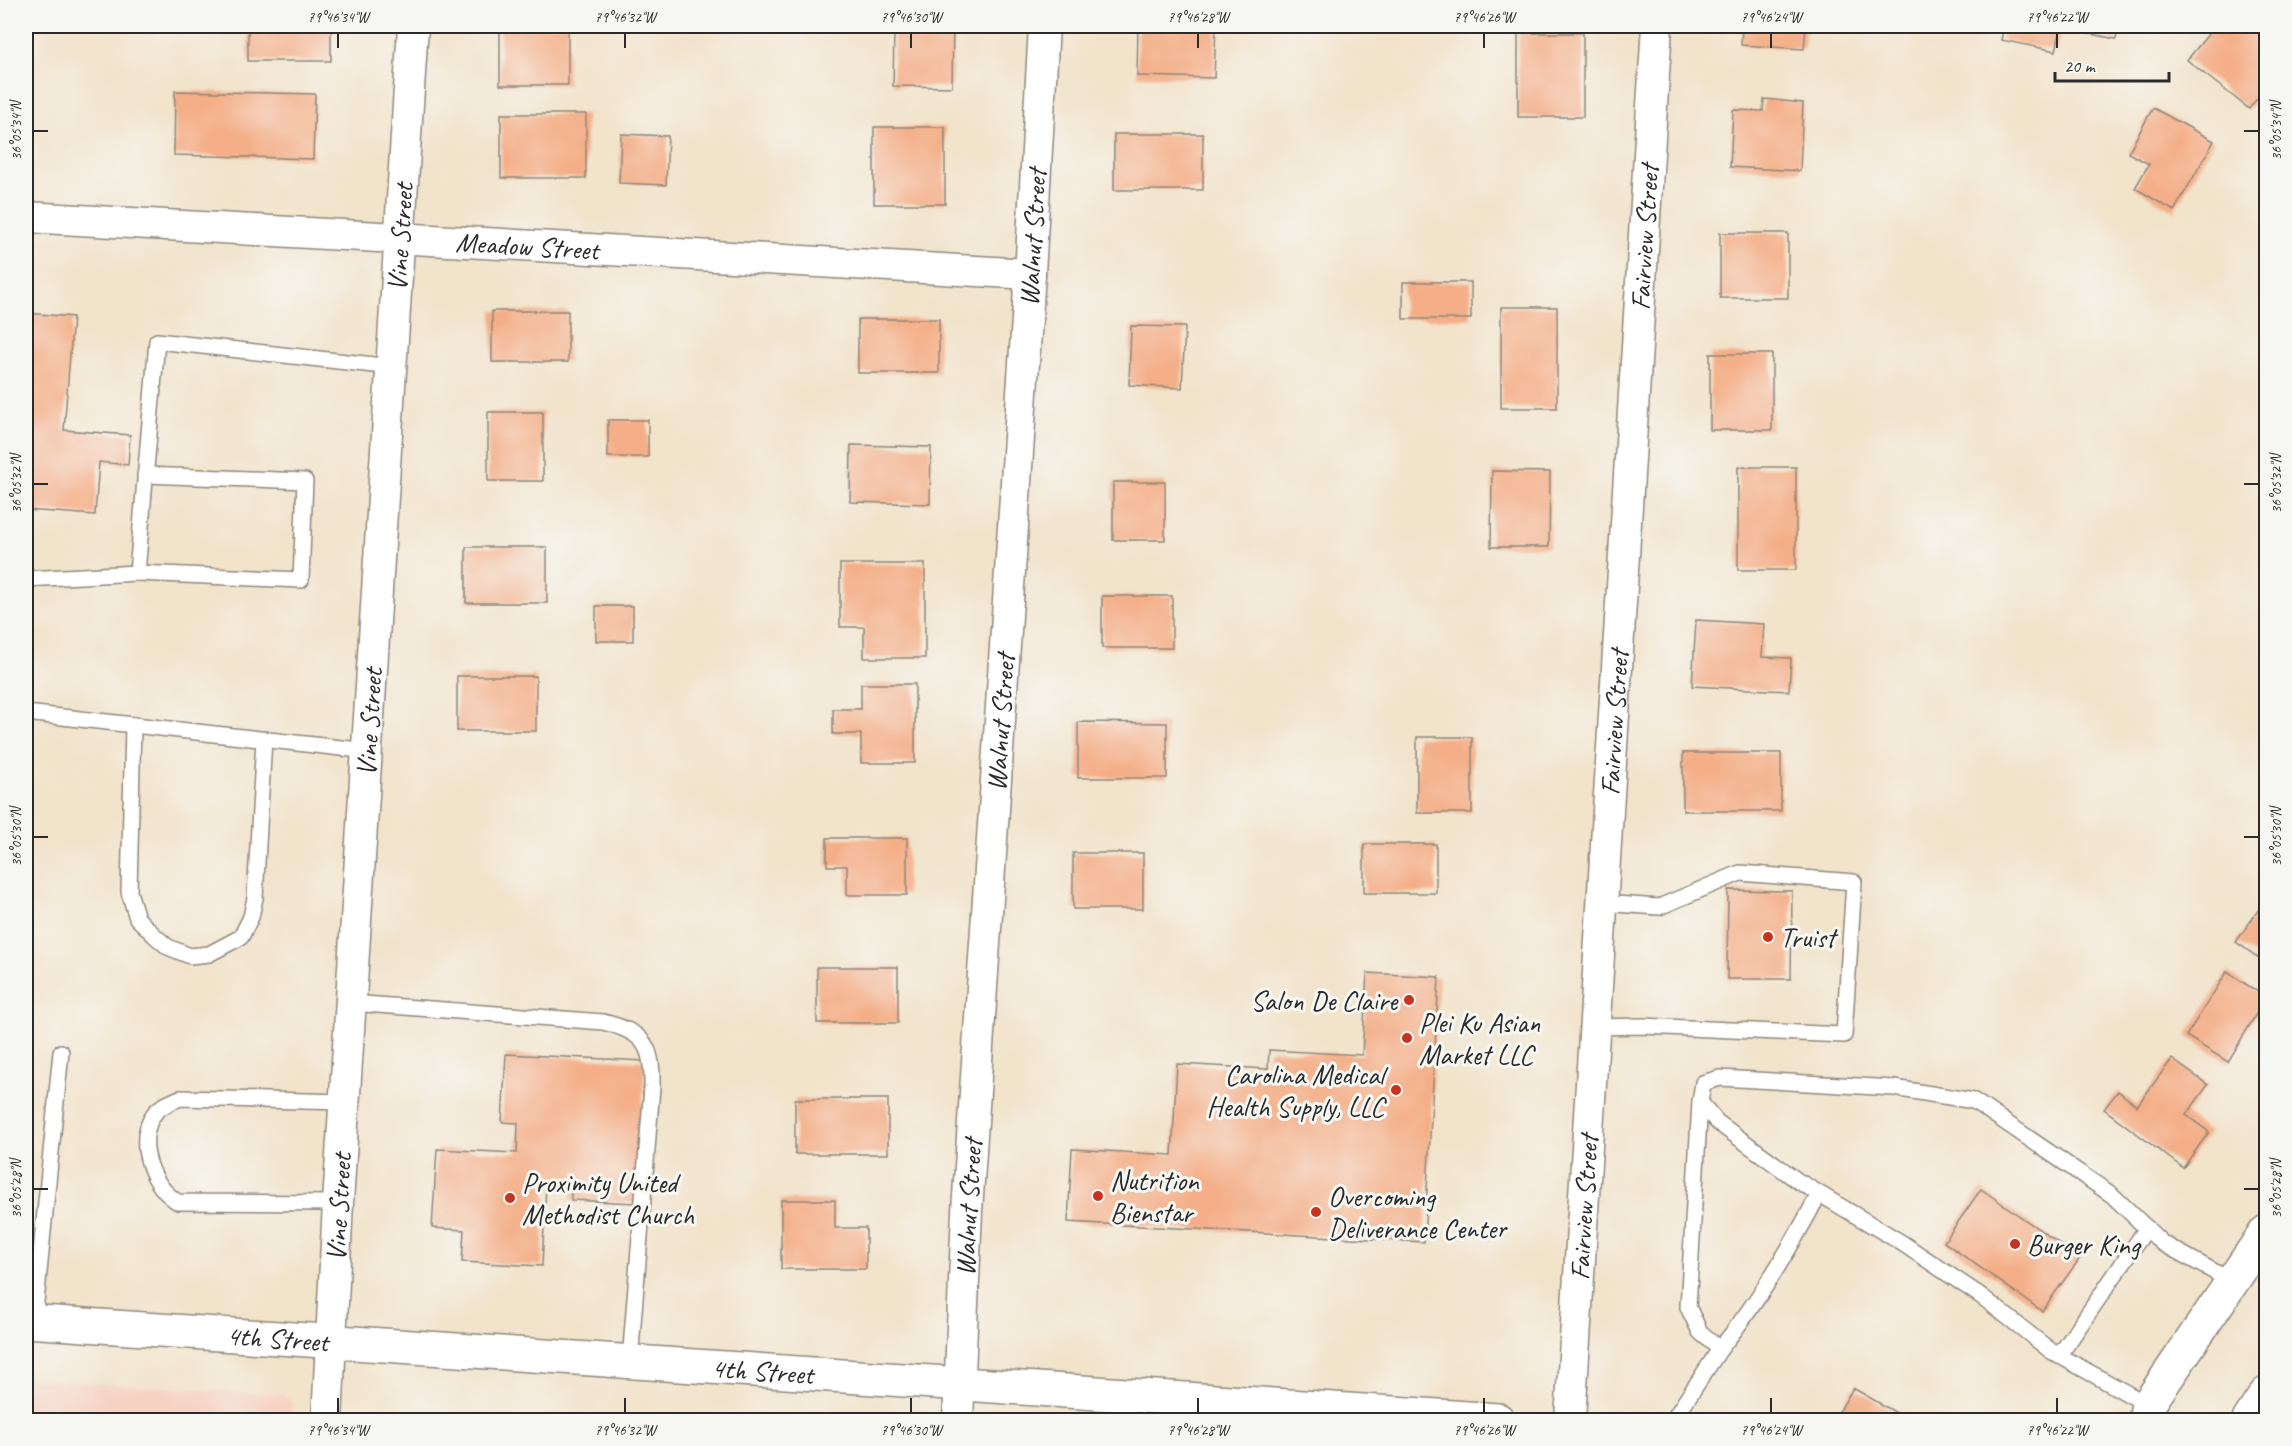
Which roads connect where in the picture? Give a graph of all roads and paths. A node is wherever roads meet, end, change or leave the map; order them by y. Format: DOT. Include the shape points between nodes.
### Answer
graph roads {
  1 [pos="413,26"];
  2 [pos="1044,26"];
  3 [pos="1657,26"];
  4 [pos="26,217"];
  5 [pos="400,236"];
  6 [pos="1030,273"];
  7 [pos="392,367"];
  8 [pos="145,476"];
  9 [pos="137,573"];
  10 [pos="26,579"];
  11 [pos="26,713"];
  12 [pos="133,725"];
  13 [pos="264,739"];
  14 [pos="368,751"];
  15 [pos="1601,903"];
  16 [pos="351,1003"];
  17 [pos="1594,1027"];
  18 [pos="61,1052"];
  19 [pos="345,1102"];
  20 [pos="1700,1102"];
  21 [pos="1819,1194"];
  22 [pos="338,1203"];
  23 [pos="2147,1228"];
  24 [pos="2266,1232"];
  25 [pos="2233,1282"];
  26 [pos="30,1322"];
  27 [pos="332,1343"];
  28 [pos="1720,1349"];
  29 [pos="2059,1356"];
  30 [pos="630,1361"];
  31 [pos="960,1383"];
  32 [pos="2266,1394"];
  33 [pos="2146,1413"];
  34 [pos="327,1420"];
  35 [pos="958,1420"];
  36 [pos="1498,1420"];
  37 [pos="1570,1420"];
  38 [pos="1673,1420"];
  39 [pos="2249,1420"];
  1 -- 5 [label="street, Vine Street"];
  2 -- 6 [label="street, Walnut Street"];
  3 -- 15 [label="street, Fairview Street"];
  4 -- 5 [label="street, Meadow Street"];
  5 -- 6 [label="street, Meadow Street"];
  5 -- 7 [label="street, Vine Street"];
  6 -- 31 [label="street, Walnut Street" via="969,1187"];
  7 -- 8 [label="lane" via="157,341"];
  7 -- 14 [label="street, Vine Street"];
  8 -- 9 [label="lane"];
  8 -- 9 [label="lane" via="305,481 301,580"];
  9 -- 10 [label="lane"];
  11 -- 12 [label="lane"];
  12 -- 13 [label="lane"];
  12 -- 13 [label="lane" via="129,892 138,918 154,936 190,956 209,954 241,937 251,917"];
  13 -- 14 [label="lane"];
  14 -- 16 [label="street, Vine Street"];
  15 -- 17 [label="street, Fairview Street"];
  15 -- 17 [label="lane" via="1659,907 1740,873 1854,882 1844,1035"];
  16 -- 19 [label="street, Vine Street"];
  16 -- 30 [label="lane" via="603,1022 626,1028 648,1048 652,1087"];
  17 -- 37 [label="street, Fairview Street"];
  18 -- 26 [label="lane"];
  19 -- 22 [label="street, Vine Street"];
  19 -- 22 [label="lane" via="180,1098 161,1106 150,1120 147,1138 153,1175 165,1194 178,1202"];
  20 -- 21 [label="lane" via="1717,1122"];
  20 -- 23 [label="lane" via="1703,1083 1720,1078 1894,1088 1974,1101 2112,1195"];
  20 -- 28 [label="lane" via="1688,1307 1700,1332"];
  21 -- 28 [label="lane" via="1785,1257"];
  21 -- 29 [label="lane" via="1981,1296"];
  22 -- 27 [label="street, Vine Street"];
  23 -- 25 [label="lane" via="2162,1243"];
  23 -- 29 [label="lane"];
  24 -- 25 [label="street"];
  25 -- 33 [label="street"];
  26 -- 27 [label="street, 4th Street"];
  27 -- 30 [label="street, 4th Street"];
  27 -- 34 [label="street, Vine Street"];
  28 -- 38 [label="lane"];
  29 -- 33 [label="lane"];
  30 -- 31 [label="street, 4th Street"];
  31 -- 35 [label="street, Walnut Street"];
  31 -- 36 [label="street, 4th Street"];
  32 -- 39 [label="street"];
}
